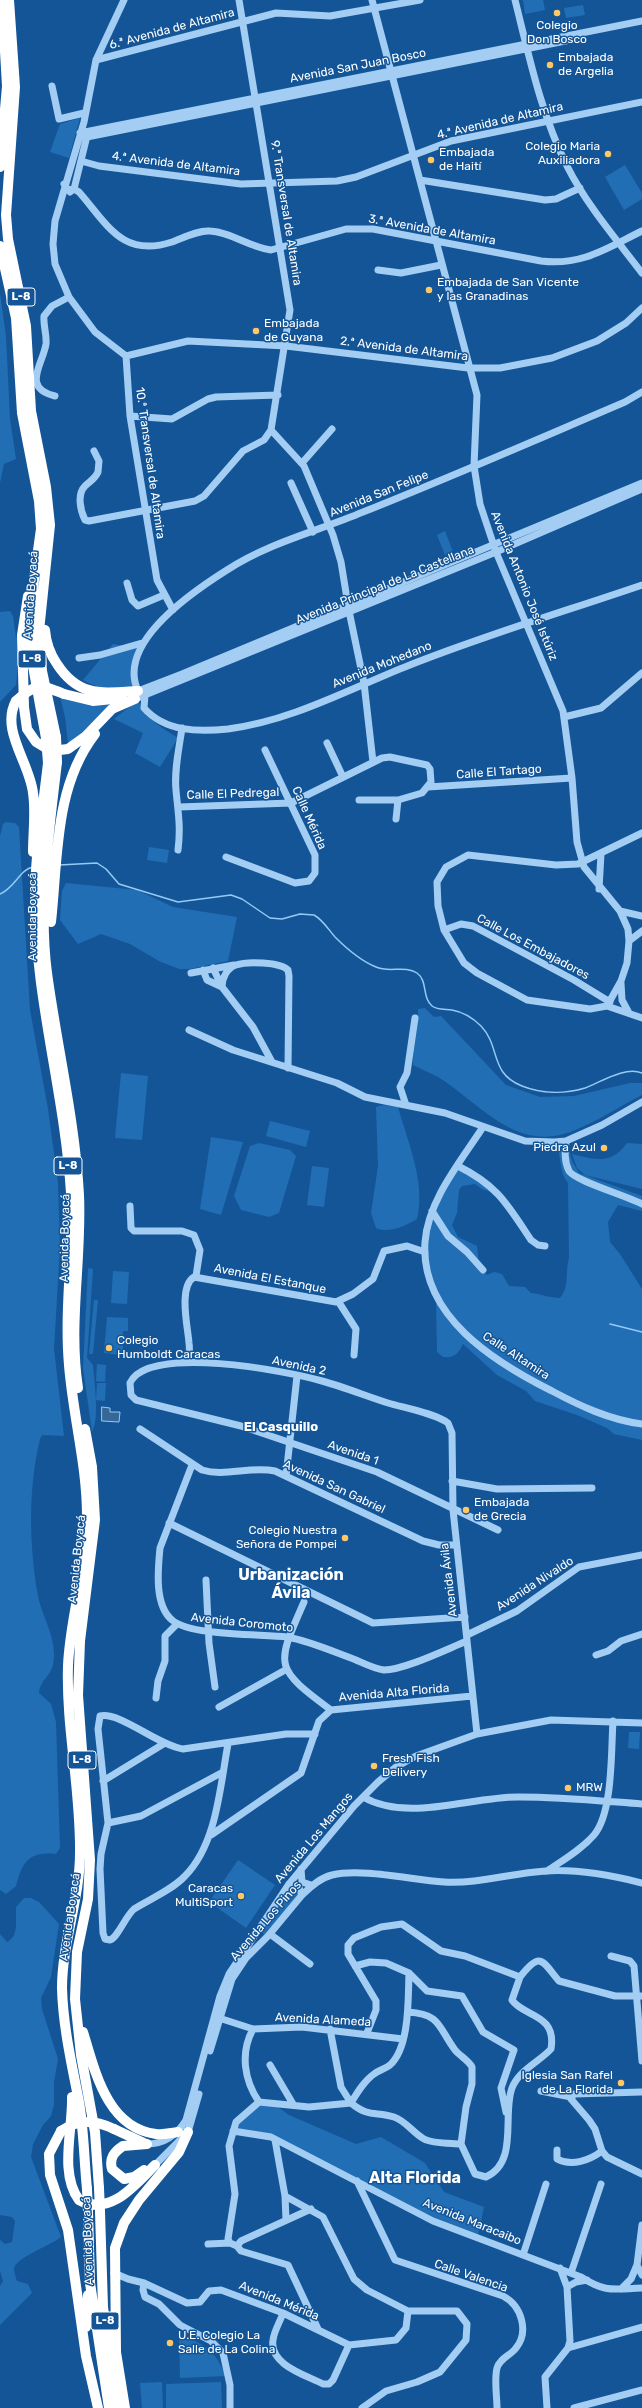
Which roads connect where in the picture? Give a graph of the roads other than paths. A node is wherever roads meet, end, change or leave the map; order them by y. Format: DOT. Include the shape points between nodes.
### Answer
graph roads {
  1 [pos="2,0"];
  2 [pos="9,0"];
  3 [pos="124,0"];
  4 [pos="239,0"];
  5 [pos="372,0"];
  6 [pos="420,0"];
  7 [pos="515,0"];
  8 [pos="374,9"];
  9 [pos="642,21"];
  10 [pos="242,22"];
  11 [pos="642,26"];
  12 [pos="526,46"];
  13 [pos="96,60"];
  14 [pos="392,74"];
  15 [pos="52,86"];
  16 [pos="257,101"];
  17 [pos="642,102"];
  18 [pos="84,113"];
  19 [pos="548,121"];
  20 [pos="84,122"];
  21 [pos="80,133"];
  22 [pos="88,134"];
  23 [pos="73,152"];
  24 [pos="414,154"];
  25 [pos="82,157"];
  26 [pos="0,167"];
  27 [pos="420,180"];
  28 [pos="64,184"];
  29 [pos="270,184"];
  30 [pos="580,188"];
  31 [pos="74,189"];
  32 [pos="62,198"];
  33 [pos="642,231"];
  34 [pos="435,242"];
  35 [pos="618,242"];
  36 [pos="0,246"];
  37 [pos="280,249"];
  38 [pos="441,265"];
  39 [pos="378,270"];
  40 [pos="642,273"];
  41 [pos="69,297"];
  42 [pos="642,308"];
  43 [pos="286,346"];
  44 [pos="126,356"];
  45 [pos="468,368"];
  46 [pos="642,392"];
  47 [pos="278,395"];
  48 [pos="54,396"];
  49 [pos="130,416"];
  50 [pos="332,429"];
  51 [pos="272,430"];
  52 [pos="94,452"];
  53 [pos="302,463"];
  54 [pos="474,466"];
  55 [pos="291,483"];
  56 [pos="642,483"];
  57 [pos="642,489"];
  58 [pos="146,512"];
  59 [pos="330,526"];
  60 [pos="313,532"];
  61 [pos="495,549"];
  62 [pos="34,579"];
  63 [pos="126,583"];
  64 [pos="642,586"];
  65 [pos="164,595"];
  66 [pos="41,604"];
  67 [pos="349,608"];
  68 [pos="173,610"];
  69 [pos="526,623"];
  70 [pos="142,643"];
  71 [pos="79,658"];
  72 [pos="642,674"];
  73 [pos="364,684"];
  74 [pos="139,695"];
  75 [pos="564,717"];
  76 [pos="182,728"];
  77 [pos="327,743"];
  78 [pos="265,750"];
  79 [pos="373,762"];
  80 [pos="52,763"];
  81 [pos="343,777"];
  82 [pos="572,778"];
  83 [pos="428,787"];
  84 [pos="359,800"];
  85 [pos="398,800"];
  86 [pos="291,803"];
  87 [pos="179,807"];
  88 [pos="396,820"];
  89 [pos="642,833"];
  90 [pos="178,850"];
  91 [pos="601,854"];
  92 [pos="43,857"];
  93 [pos="226,857"];
  94 [pos="582,863"];
  95 [pos="42,881"];
  96 [pos="599,888"];
  97 [pos="620,911"];
  98 [pos="642,916"];
  99 [pos="444,930"];
  100 [pos="642,931"];
  101 [pos="630,941"];
  102 [pos="236,965"];
  103 [pos="213,968"];
  104 [pos="203,970"];
  105 [pos="191,973"];
  106 [pos="621,981"];
  107 [pos="222,987"];
  108 [pos="608,1004"];
  109 [pos="629,1013"];
  110 [pos="415,1018"];
  111 [pos="642,1018"];
  112 [pos="188,1030"];
  113 [pos="272,1062"];
  114 [pos="288,1068"];
  115 [pos="400,1087"];
  116 [pos="391,1102"];
  117 [pos="642,1102"];
  118 [pos="406,1105"];
  119 [pos="483,1127"];
  120 [pos="566,1141"];
  121 [pos="458,1166"];
  122 [pos="642,1204"];
  123 [pos="130,1206"];
  124 [pos="432,1211"];
  125 [pos="545,1246"];
  126 [pos="425,1252"];
  127 [pos="483,1270"];
  128 [pos="196,1276"];
  129 [pos="338,1301"];
  130 [pos="354,1355"];
  131 [pos="188,1362"];
  132 [pos="141,1371"];
  133 [pos="297,1376"];
  134 [pos="448,1423"];
  135 [pos="642,1424"];
  136 [pos="140,1429"];
  137 [pos="290,1442"];
  138 [pos="192,1465"];
  139 [pos="286,1476"];
  140 [pos="452,1481"];
  141 [pos="592,1488"];
  142 [pos="453,1510"];
  143 [pos="169,1523"];
  144 [pos="498,1530"];
  145 [pos="456,1545"];
  146 [pos="642,1556"];
  147 [pos="206,1580"];
  148 [pos="304,1602"];
  149 [pos="465,1617"];
  150 [pos="177,1624"];
  151 [pos="208,1631"];
  152 [pos="642,1634"];
  153 [pos="288,1638"];
  154 [pos="467,1638"];
  155 [pos="596,1655"];
  156 [pos="287,1670"];
  157 [pos="215,1687"];
  158 [pos="472,1696"];
  159 [pos="156,1698"];
  160 [pos="219,1707"];
  161 [pos="331,1710"];
  162 [pos="613,1721"];
  163 [pos="642,1723"];
  164 [pos="315,1734"];
  165 [pos="477,1734"];
  166 [pos="165,1743"];
  167 [pos="228,1744"];
  168 [pos="223,1772"];
  169 [pos="103,1781"];
  170 [pos="363,1797"];
  171 [pos="607,1802"];
  172 [pos="642,1804"];
  173 [pos="108,1823"];
  174 [pos="211,1835"];
  175 [pos="301,1869"];
  176 [pos="547,1871"];
  177 [pos="642,1883"];
  178 [pos="289,1884"];
  179 [pos="311,1885"];
  180 [pos="302,1895"];
  181 [pos="258,1928"];
  182 [pos="269,1935"];
  183 [pos="611,1956"];
  184 [pos="310,1964"];
  185 [pos="355,1966"];
  186 [pos="409,1973"];
  187 [pos="520,1977"];
  188 [pos="639,1996"];
  189 [pos="76,2010"];
  190 [pos="408,2012"];
  191 [pos="640,2017"];
  192 [pos="219,2018"];
  193 [pos="252,2029"];
  194 [pos="330,2029"];
  195 [pos="368,2033"];
  196 [pos="403,2038"];
  197 [pos="642,2061"];
  198 [pos="270,2065"];
  199 [pos="72,2071"];
  200 [pos="541,2091"];
  201 [pos="642,2092"];
  202 [pos="571,2097"];
  203 [pos="259,2102"];
  204 [pos="351,2103"];
  205 [pos="293,2104"];
  206 [pos="507,2116"];
  207 [pos="233,2131"];
  208 [pos="183,2132"];
  209 [pos="275,2140"];
  210 [pos="147,2144"];
  211 [pos="461,2144"];
  212 [pos="557,2150"];
  213 [pos="602,2151"];
  214 [pos="155,2165"];
  215 [pos="642,2174"];
  216 [pos="357,2181"];
  217 [pos="546,2184"];
  218 [pos="601,2184"];
  219 [pos="284,2196"];
  220 [pos="311,2208"];
  221 [pos="286,2220"];
  222 [pos="642,2225"];
  223 [pos="102,2233"];
  224 [pos="208,2244"];
  225 [pos="234,2245"];
  226 [pos="523,2255"];
  227 [pos="637,2265"];
  228 [pos="560,2268"];
  229 [pos="571,2273"];
  230 [pos="642,2275"];
  231 [pos="114,2278"];
  232 [pos="587,2280"];
  233 [pos="144,2282"];
  234 [pos="90,2283"];
  235 [pos="567,2287"];
  236 [pos="642,2288"];
  237 [pos="621,2289"];
  238 [pos="408,2310"];
  239 [pos="283,2314"];
  240 [pos="642,2327"];
  241 [pos="318,2329"];
  242 [pos="349,2345"];
  243 [pos="568,2348"];
  244 [pos="116,2351"];
  245 [pos="86,2356"];
  246 [pos="642,2390"];
  247 [pos="98,2408"];
  248 [pos="109,2408"];
  249 [pos="116,2408"];
  250 [pos="125,2408"];
  251 [pos="230,2408"];
  252 [pos="362,2408"];
  253 [pos="497,2408"];
  254 [pos="547,2408"];
  255 [pos="574,2408"];
  1 -- 26 [label="highway" via="7,86"];
  2 -- 66 [label="highway, Avenida Boyacá / L-8" via="15,87 6,215 8,239 26,326 31,411 50,525"];
  3 -- 13 [label="street"];
  4 -- 10 [label="street, 9.ª Transversal de Altamira"];
  5 -- 8 [label="street, Avenida Antonio José Istúriz"];
  6 -- 8 [label="street, 6.ª Avenida de Altamira"];
  7 -- 12 [label="street"];
  8 -- 10 [label="street, 6.ª Avenida de Altamira" via="330,16 276,13"];
  8 -- 14 [label="street, Avenida Antonio José Istúriz"];
  9 -- 12 [label="street, Avenida San Juan Bosco"];
  10 -- 13 [label="street, 6.ª Avenida de Altamira"];
  10 -- 16 [label="street, 9.ª Transversal de Altamira"];
  11 -- 12 [label="street, Avenida San Juan Bosco"];
  12 -- 14 [label="street, Avenida San Juan Bosco"];
  12 -- 19 [label="street"];
  13 -- 18 [label="street"];
  14 -- 16 [label="street, Avenida San Juan Bosco"];
  14 -- 24 [label="street, Avenida Antonio José Istúriz"];
  15 -- 18 [label="street" via="59,119"];
  16 -- 22 [label="street, Avenida San Juan Bosco"];
  16 -- 29 [label="street, 9.ª Transversal de Altamira"];
  17 -- 19 [label="street, 4.ª Avenida de Altamira"];
  18 -- 20 [label="street"];
  19 -- 24 [label="street, 4.ª Avenida de Altamira" via="450,141"];
  19 -- 30 [label="street" via="567,167"];
  20 -- 21 [label="street"];
  20 -- 22 [label="street"];
  21 -- 22 [label="street"];
  21 -- 23 [label="street"];
  22 -- 25 [label="street"];
  23 -- 25 [label="street" via="81,150"];
  23 -- 28 [label="street"];
  24 -- 27 [label="street, Avenida Antonio José Istúriz"];
  24 -- 29 [label="street, 4.ª Avenida de Altamira" via="347,180"];
  25 -- 29 [label="street, 4.ª Avenida de Altamira" via="99,166 241,184"];
  25 -- 31 [label="street"];
  27 -- 30 [label="street" via="545,200 556,199"];
  27 -- 34 [label="street, Avenida Antonio José Istúriz"];
  28 -- 31 [label="street" via="68,190"];
  28 -- 32 [label="street"];
  29 -- 37 [label="street, 9.ª Transversal de Altamira"];
  30 -- 35 [label="street"];
  31 -- 32 [label="street"];
  31 -- 37 [label="street, 3.ª Avenida de Altamira" via="114,232 134,245 159,246 208,230 222,233 259,249"];
  32 -- 41 [label="street" via="55,221 53,244 55,264"];
  33 -- 35 [label="street, 3.ª Avenida de Altamira"];
  34 -- 35 [label="street, 3.ª Avenida de Altamira" via="557,263 580,260"];
  34 -- 37 [label="street, 3.ª Avenida de Altamira" via="388,231 358,229 317,236"];
  34 -- 38 [label="street, Avenida Antonio José Istúriz"];
  35 -- 40 [label="street"];
  36 -- 62 [label="highway, Avenida Boyacá / L-8" via="16,318 22,412 39,501 41,529"];
  37 -- 43 [label="street, 9.ª Transversal de Altamira" via="290,310"];
  38 -- 39 [label="street" via="401,273"];
  38 -- 45 [label="street, Avenida Antonio José Istúriz"];
  41 -- 44 [label="street" via="95,332"];
  41 -- 48 [label="street" via="52,306 44,316 46,346 36,368 38,384 42,391"];
  42 -- 45 [label="street, 2.ª Avenida de Altamira" via="626,323 597,341 558,356 500,368"];
  43 -- 44 [label="street, 2.ª Avenida de Altamira" via="184,341"];
  43 -- 45 [label="street, 2.ª Avenida de Altamira"];
  43 -- 47 [label="street, 9.ª Transversal de Altamira"];
  44 -- 49 [label="street, 10.ª Transversal de Altamira"];
  45 -- 54 [label="street, Avenida Antonio José Istúriz" via="478,401"];
  46 -- 54 [label="street, Avenida San Felipe" via="625,402"];
  47 -- 49 [label="street" via="216,397 172,419"];
  47 -- 51 [label="street, 9.ª Transversal de Altamira"];
  49 -- 58 [label="street, 10.ª Transversal de Altamira"];
  50 -- 53 [label="street"];
  51 -- 53 [label="street"];
  51 -- 58 [label="street" via="264,440 243,451 199,499"];
  52 -- 58 [label="street" via="99,462 98,472 80,494 84,520 88,522"];
  53 -- 59 [label="street"];
  54 -- 59 [label="street, Avenida San Felipe"];
  54 -- 61 [label="street, Avenida Antonio José Istúriz" via="480,504"];
  55 -- 60 [label="street"];
  56 -- 61 [label="street, Avenida Principal de La Castellana"];
  57 -- 61 [label="street, Avenida Principal de La Castellana"];
  58 -- 65 [label="street, 10.ª Transversal de Altamira" via="157,580"];
  59 -- 60 [label="street, Avenida San Felipe"];
  59 -- 67 [label="street" via="341,562"];
  60 -- 68 [label="street, Avenida San Felipe" via="273,546 227,569"];
  61 -- 67 [label="street, Avenida Principal de La Castellana"];
  61 -- 69 [label="street, Avenida Antonio José Istúriz"];
  62 -- 74 [label="highway" via="24,615 22,644 26,720 29,732 36,742 51,751 68,749 86,736 112,709"];
  62 -- 80 [label="highway, Avenida Boyacá / L-8, bridge" via="30,634 32,660"];
  63 -- 65 [label="street" via="132,600 138,606"];
  64 -- 69 [label="street, Avenida Mohedano"];
  65 -- 68 [label="street, 10.ª Transversal de Altamira"];
  66 -- 74 [label="highway" via="48,649 69,680 84,689"];
  66 -- 80 [label="highway, Avenida Boyacá / L-8, bridge" via="39,631 42,671 56,737"];
  67 -- 73 [label="street"];
  67 -- 74 [label="street, Avenida Principal de La Castellana"];
  68 -- 70 [label="street, Avenida San Felipe"];
  69 -- 73 [label="street, Avenida Mohedano" via="405,666"];
  69 -- 75 [label="street, Avenida Antonio José Istúriz" via="559,698"];
  70 -- 71 [label="street"];
  70 -- 74 [label="street, Avenida San Felipe" via="133,669 133,678"];
  72 -- 75 [label="street" via="601,708"];
  73 -- 76 [label="street, Avenida Mohedano" via="281,718 229,729"];
  73 -- 79 [label="street"];
  74 -- 76 [label="street, Avenida Mohedano" via="150,714 163,724"];
  74 -- 92 [label="highway" via="108,719 76,762"];
  74 -- 92 [label="highway, bridge" via="99,701 84,700 41,686 26,692 16,701 10,712 8,726 33,791"];
  75 -- 82 [label="street, Avenida Antonio José Istúriz"];
  76 -- 87 [label="street" via="176,768"];
  77 -- 81 [label="street"];
  78 -- 86 [label="street, Calle Mérida"];
  79 -- 81 [label="street, Calle El Pedregal"];
  79 -- 83 [label="street" via="390,757 426,765 431,775"];
  80 -- 92 [label="highway, Avenida Boyacá / L-8"];
  81 -- 86 [label="street, Calle El Pedregal"];
  82 -- 83 [label="street, Calle El Tartago"];
  82 -- 94 [label="street, Avenida Antonio José Istúriz" via="575,832"];
  83 -- 85 [label="street, Calle El Tartago" via="422,793"];
  84 -- 85 [label="street, Calle El Tartago"];
  85 -- 88 [label="street"];
  86 -- 87 [label="street, Calle El Pedregal"];
  86 -- 93 [label="street, Calle Mérida" via="315,855 315,873 309,881 295,883"];
  87 -- 90 [label="street" via="181,825"];
  89 -- 91 [label="street"];
  91 -- 94 [label="street"];
  91 -- 96 [label="street"];
  92 -- 95 [label="highway"];
  92 -- 95 [label="highway, Avenida Boyacá / L-8"];
  94 -- 96 [label="street, Avenida Antonio José Istúriz"];
  94 -- 99 [label="street" via="556,865 480,854 462,857 446,867 437,882 438,906"];
  95 -- 189 [label="highway, Avenida Boyacá / L-8" via="51,921 44,934 47,973 79,1194 75,1356 92,1467 95,1520 78,1662 79,1727 90,1860 88,1899 77,1952 74,1993"];
  95 -- 199 [label="highway, Avenida Boyacá / L-8" via="35,897 42,993 71,1190 68,1360 84,1466 87,1517 85,1560 68,1662 68,1696 80,1853 77,1894 62,1985"];
  96 -- 97 [label="street, Avenida Antonio José Istúriz"];
  97 -- 98 [label="street"];
  97 -- 101 [label="street, Avenida Antonio José Istúriz"];
  99 -- 108 [label="street, Calle Los Embajadores" via="461,924 473,926 574,980"];
  99 -- 108 [label="street" via="464,963 518,996 535,1002 590,1009"];
  100 -- 101 [label="street"];
  101 -- 106 [label="street, Avenida Antonio José Istúriz"];
  102 -- 103 [label="street"];
  102 -- 107 [label="street" via="227,972"];
  102 -- 114 [label="street" via="278,964 288,970"];
  103 -- 104 [label="street"];
  103 -- 107 [label="street"];
  104 -- 105 [label="street"];
  104 -- 107 [label="street" via="207,980"];
  106 -- 108 [label="street, Avenida Antonio José Istúriz"];
  106 -- 109 [label="street, Avenida Antonio José Istúriz" via="622,1000"];
  107 -- 113 [label="street" via="253,1027"];
  108 -- 109 [label="street"];
  109 -- 111 [label="street"];
  110 -- 115 [label="street" via="407,1073"];
  112 -- 113 [label="street" via="226,1047"];
  113 -- 114 [label="street"];
  114 -- 116 [label="street" via="337,1083 365,1097"];
  115 -- 116 [label="street"];
  115 -- 118 [label="street"];
  116 -- 118 [label="street"];
  117 -- 120 [label="street" via="602,1126"];
  118 -- 119 [label="street" via="445,1113"];
  119 -- 120 [label="street" via="525,1141"];
  119 -- 121 [label="street, Calle Altamira"];
  120 -- 122 [label="street" via="565,1154 570,1172 579,1179 626,1195"];
  121 -- 124 [label="street, Calle Altamira"];
  121 -- 125 [label="street" via="484,1180 496,1190 531,1240"];
  123 -- 128 [label="street" via="131,1228 134,1231 182,1231 194,1235 200,1250"];
  124 -- 126 [label="street, Calle Altamira" via="426,1231"];
  124 -- 127 [label="street" via="448,1236"];
  126 -- 129 [label="street, Avenida El Estanque" via="407,1246 384,1251 373,1279 353,1294"];
  126 -- 135 [label="street, Calle Altamira" via="426,1272 443,1307 471,1340 491,1356 575,1404 620,1420"];
  128 -- 129 [label="street, Avenida El Estanque" via="331,1302"];
  128 -- 131 [label="street, Avenida El Estanque" via="189,1282 185,1308 184,1319 190,1344"];
  129 -- 130 [label="street" via="356,1329"];
  131 -- 132 [label="street, Avenida 2" via="166,1362"];
  131 -- 133 [label="street, Avenida 2" via="248,1367"];
  132 -- 137 [label="street, Avenida 1" via="130,1382 131,1395 136,1400 241,1426"];
  133 -- 134 [label="street, Avenida 2" via="322,1381"];
  133 -- 137 [label="street"];
  134 -- 140 [label="street, Avenida Ávila" via="452,1433"];
  136 -- 138 [label="street, Avenida San Gabriel"];
  137 -- 139 [label="street"];
  137 -- 142 [label="street, Avenida 1" via="377,1472"];
  138 -- 139 [label="street, Avenida San Gabriel" via="211,1472 258,1469"];
  138 -- 143 [label="street, Avenida Coromoto"];
  139 -- 145 [label="street, Avenida San Gabriel" via="423,1541 439,1545"];
  140 -- 141 [label="street" via="497,1489"];
  140 -- 142 [label="street, Avenida Ávila"];
  142 -- 144 [label="street, Avenida 1"];
  142 -- 145 [label="street, Avenida Ávila"];
  143 -- 149 [label="street" via="374,1623"];
  143 -- 150 [label="street, Avenida Coromoto" via="160,1548 159,1589 165,1611"];
  145 -- 149 [label="street, Avenida Ávila"];
  146 -- 154 [label="street, Avenida Nivaldo" via="579,1567 517,1611"];
  147 -- 151 [label="street"];
  148 -- 153 [label="street"];
  149 -- 154 [label="street, Avenida Ávila"];
  150 -- 151 [label="street, Avenida Coromoto"];
  150 -- 159 [label="street" via="165,1636 165,1662 158,1681"];
  151 -- 153 [label="street, Avenida Coromoto"];
  151 -- 157 [label="street"];
  152 -- 155 [label="street" via="621,1640 608,1651"];
  153 -- 154 [label="street, Avenida Coromoto" via="326,1648 384,1670 405,1665"];
  153 -- 156 [label="street" via="284,1655"];
  154 -- 158 [label="street, Avenida Ávila"];
  156 -- 160 [label="street"];
  156 -- 161 [label="street" via="294,1682"];
  158 -- 161 [label="street, Avenida Alta Florida"];
  158 -- 165 [label="street, Avenida Ávila"];
  161 -- 164 [label="street, Avenida Alta Florida" via="319,1721"];
  162 -- 163 [label="street, Avenida Los Mangos"];
  162 -- 165 [label="street, Avenida Los Mangos" via="551,1720"];
  162 -- 171 [label="street"];
  164 -- 167 [label="street" via="286,1734"];
  164 -- 174 [label="street, Avenida Alta Florida" via="301,1773"];
  165 -- 170 [label="street, Avenida Los Mangos" via="434,1748 406,1761"];
  166 -- 167 [label="street" via="183,1749"];
  166 -- 169 [label="street"];
  166 -- 169 [label="street" via="111,1716 100,1716 98,1729"];
  167 -- 168 [label="street"];
  168 -- 173 [label="street" via="141,1816"];
  168 -- 174 [label="street"];
  169 -- 173 [label="street"];
  170 -- 171 [label="street" via="381,1805 398,1807 437,1806 519,1796"];
  170 -- 175 [label="street, Avenida Los Mangos"];
  171 -- 172 [label="street"];
  171 -- 176 [label="street" via="603,1820 594,1835"];
  173 -- 174 [label="street" via="100,1869 103,1933 108,1940 114,1938 127,1915 134,1909 186,1875"];
  175 -- 178 [label="street, Avenida Los Mangos"];
  175 -- 179 [label="street" via="302,1882"];
  176 -- 177 [label="street, Avenida Los Pinos" via="607,1876"];
  176 -- 179 [label="street, Avenida Los Pinos" via="463,1882 340,1874"];
  178 -- 180 [label="street" via="298,1885"];
  178 -- 181 [label="street, Avenida Los Mangos"];
  179 -- 180 [label="street, Avenida Los Pinos"];
  180 -- 182 [label="street, Avenida Los Pinos"];
  181 -- 182 [label="street" via="261,1935"];
  181 -- 208 [label="street, Avenida Los Mangos" via="224,1985"];
  182 -- 184 [label="street"];
  182 -- 192 [label="street, Avenida Los Pinos" via="246,1958 232,1979"];
  183 -- 188 [label="street" via="633,1963"];
  185 -- 186 [label="street" via="378,1961 394,1965"];
  185 -- 187 [label="street" via="347,1951 352,1940 381,1927 402,1924 441,1951 465,1956"];
  185 -- 195 [label="street" via="376,2001 376,2010"];
  186 -- 190 [label="street"];
  186 -- 206 [label="street" via="427,1991 462,1996 483,2032 512,2048 514,2056 501,2088"];
  187 -- 188 [label="street" via="529,1965 536,1961 553,1970 559,1981 611,1995"];
  187 -- 206 [label="street" via="512,2000 543,2022 551,2034 552,2043 546,2054 517,2080 509,2098"];
  188 -- 191 [label="street"];
  189 -- 208 [label="highway" via="99,2082 121,2117 144,2132 161,2135"];
  189 -- 223 [label="highway, Avenida Boyacá / L-8, bridge" via="95,2132"];
  190 -- 196 [label="street"];
  190 -- 211 [label="street" via="427,2014 434,2018 442,2026 460,2056 472,2068 472,2084"];
  191 -- 197 [label="street"];
  192 -- 193 [label="street, Avenida Alameda"];
  192 -- 208 [label="street, Avenida Los Pinos"];
  193 -- 194 [label="street, Avenida Alameda"];
  193 -- 203 [label="street" via="247,2040 245,2068 250,2087"];
  194 -- 195 [label="street, Avenida Alameda"];
  194 -- 204 [label="street" via="341,2087"];
  195 -- 196 [label="street, Avenida Alameda"];
  196 -- 204 [label="street" via="390,2065 372,2075"];
  198 -- 205 [label="street"];
  199 -- 214 [label="highway" via="73,2115 68,2173 71,2188 79,2200 95,2204 114,2201 127,2193"];
  199 -- 234 [label="highway, Avenida Boyacá / L-8, bridge" via="79,2106 87,2189"];
  200 -- 202 [label="street"];
  201 -- 202 [label="street" via="574,2094"];
  202 -- 213 [label="street" via="595,2129"];
  203 -- 205 [label="street"];
  203 -- 207 [label="street" via="239,2117"];
  204 -- 205 [label="street" via="309,2106"];
  204 -- 211 [label="street" via="359,2110 400,2120 425,2140"];
  206 -- 211 [label="street" via="505,2152 491,2175 486,2177 475,2174"];
  207 -- 209 [label="street, Avenida Maracaibo" via="266,2136"];
  207 -- 225 [label="street" via="229,2146 235,2194 228,2239"];
  208 -- 210 [label="street" via="165,2141"];
  208 -- 214 [label="street, Avenida Los Pinos"];
  208 -- 231 [label="highway" via="179,2152 139,2200 124,2223 115,2248"];
  209 -- 216 [label="street, Avenida Maracaibo"];
  209 -- 219 [label="street"];
  210 -- 214 [label="highway" via="123,2146 112,2155 112,2169 121,2177 129,2178"];
  210 -- 245 [label="highway, bridge" via="101,2123 88,2121 76,2123 61,2131 49,2154 50,2175 68,2230"];
  212 -- 213 [label="street" via="558,2159 568,2163 582,2161"];
  213 -- 215 [label="street" via="617,2163"];
  216 -- 226 [label="street, Avenida Maracaibo" via="433,2221"];
  216 -- 253 [label="street, Calle Valencia" via="395,2260 503,2296 516,2307 522,2320 522,2336 516,2348 497,2368"];
  217 -- 226 [label="street"];
  218 -- 229 [label="street"];
  219 -- 220 [label="street"];
  219 -- 221 [label="street"];
  220 -- 221 [label="street"];
  220 -- 238 [label="street" via="323,2217 354,2279 367,2290"];
  221 -- 225 [label="street"];
  222 -- 227 [label="street"];
  223 -- 244 [label="highway"];
  223 -- 249 [label="highway, Avenida Boyacá / L-8" via="103,2307"];
  224 -- 225 [label="street"];
  225 -- 241 [label="street" via="241,2251 288,2265"];
  226 -- 228 [label="street, Avenida Maracaibo"];
  227 -- 230 [label="street"];
  227 -- 237 [label="street" via="632,2279"];
  228 -- 229 [label="street, Avenida Maracaibo"];
  228 -- 235 [label="street"];
  229 -- 232 [label="street, Avenida Maracaibo"];
  231 -- 233 [label="street, Avenida Mérida"];
  231 -- 244 [label="highway"];
  232 -- 235 [label="street"];
  232 -- 237 [label="street, Avenida Maracaibo" via="602,2289"];
  233 -- 239 [label="street, Avenida Mérida" via="187,2303 200,2302 209,2291 221,2290"];
  233 -- 251 [label="street" via="145,2297 159,2304 180,2325 211,2341 222,2353 230,2385"];
  234 -- 245 [label="highway"];
  234 -- 248 [label="highway, Avenida Boyacá / L-8"];
  235 -- 243 [label="street" via="570,2334"];
  236 -- 237 [label="street, Avenida Maracaibo"];
  238 -- 242 [label="street" via="406,2328 396,2340"];
  238 -- 252 [label="street" via="457,2311 467,2324 466,2340 440,2372 417,2382 386,2390"];
  239 -- 241 [label="street, Avenida Mérida"];
  239 -- 242 [label="street" via="273,2338 275,2354 281,2362 323,2384 329,2384 333,2380"];
  240 -- 243 [label="street"];
  241 -- 242 [label="street, Avenida Mérida"];
  243 -- 254 [label="street" via="545,2377"];
  244 -- 250 [label="highway"];
  245 -- 247 [label="highway"];
  246 -- 255 [label="street"];
}
